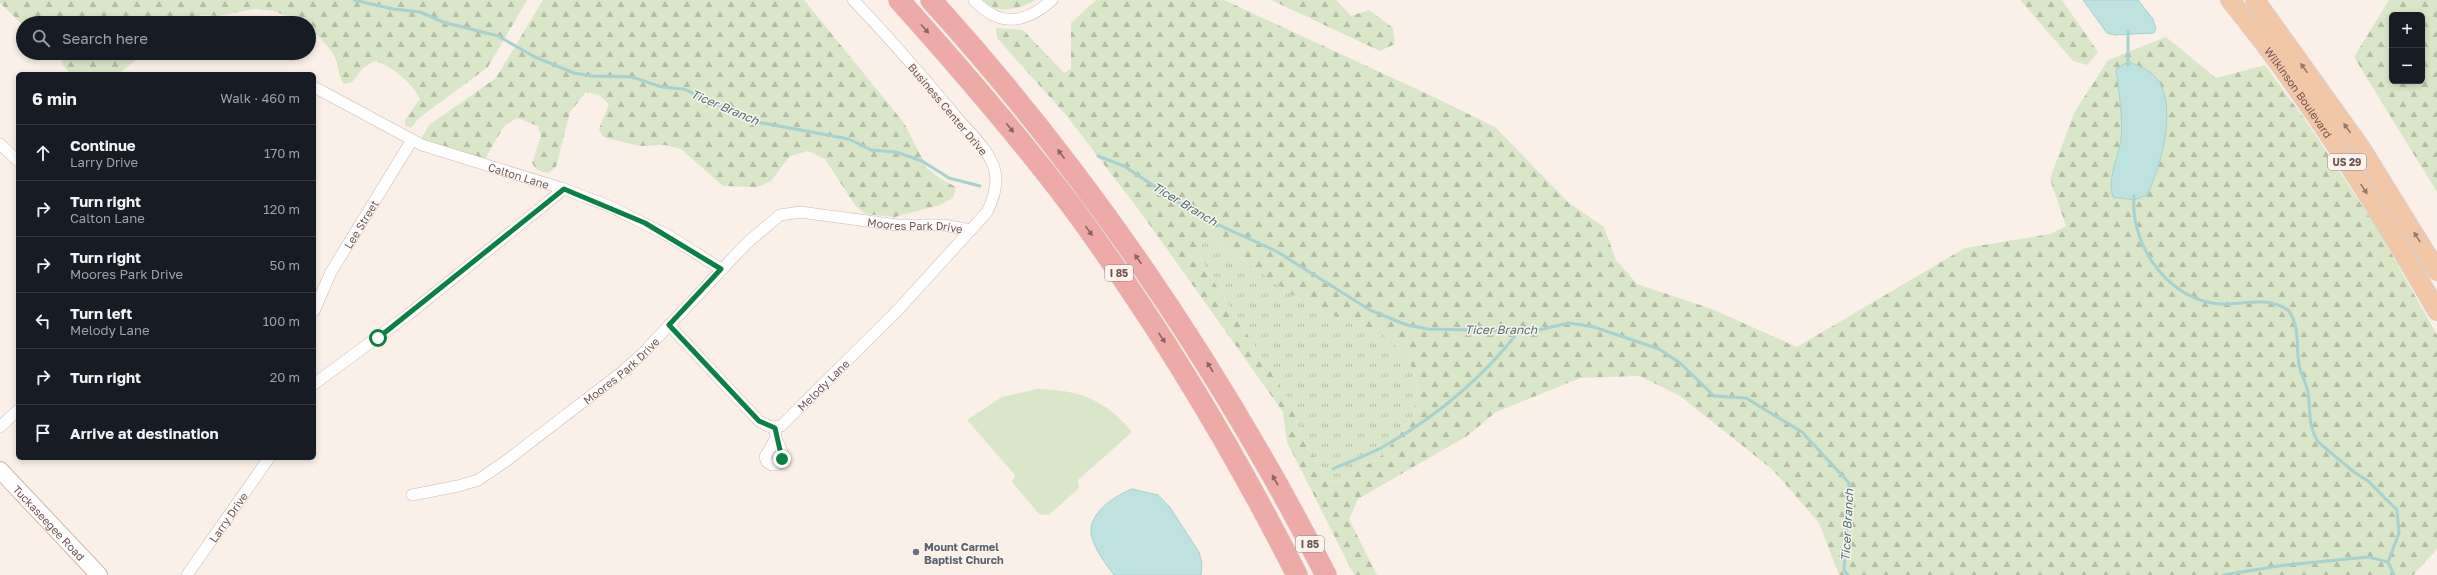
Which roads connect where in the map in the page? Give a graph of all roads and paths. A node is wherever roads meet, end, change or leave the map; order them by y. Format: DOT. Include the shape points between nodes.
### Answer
graph roads {
  1 [pos="853,0"];
  2 [pos="899,0"];
  3 [pos="931,0"];
  4 [pos="974,0"];
  5 [pos="1052,0"];
  6 [pos="2230,0"];
  7 [pos="2260,2"];
  8 [pos="2246,19"];
  9 [pos="316,88"];
  10 [pos="412,140"];
  11 [pos="0,144"];
  12 [pos="16,159"];
  13 [pos="564,189"];
  14 [pos="971,230"];
  15 [pos="721,269"];
  16 [pos="2437,271"];
  17 [pos="316,306"];
  18 [pos="2437,311"];
  19 [pos="669,325"];
  20 [pos="316,383"];
  21 [pos="16,412"];
  22 [pos="0,427"];
  23 [pos="268,460"];
  24 [pos="0,470"];
  25 [pos="412,495"];
  26 [pos="99,575"];
  27 [pos="187,575"];
  28 [pos="1297,575"];
  29 [pos="1326,575"];
  1 -- 14 [label="street, Business Center Drive" via="931,86 991,161 995,171 995,193 987,212"];
  2 -- 28 [label="highway, I 85, one-way" via="998,112 1132,291 1220,432"];
  29 -- 3 [label="highway, I 85, one-way" via="1246,428 1152,280 1050,140"];
  4 -- 5 [label="street" via="984,12 1003,20 1029,16"];
  6 -- 8 [label="main road, Wilkinson Boulevard / US 29"];
  7 -- 8 [label="main road"];
  16 -- 7 [label="main road, Wilkinson Boulevard / US 29, one-way" via="2361,148"];
  8 -- 18 [label="main road, Wilkinson Boulevard / US 29, one-way" via="2284,70 2391,230"];
  9 -- 10 [label="street, Calton Lane" via="330,93"];
  10 -- 13 [label="street, Calton Lane"];
  10 -- 17 [label="street, Lee Street" via="331,272"];
  11 -- 12 [label="street"];
  13 -- 15 [label="street, Calton Lane" via="645,223"];
  13 -- 20 [label="street" via="409,314"];
  14 -- 15 [label="street, Moores Park Drive" via="943,224 897,225 793,212 780,215 770,222"];
  14 -- 19 [label="street, Melody Lane" via="843,367 775,433 759,421"];
  15 -- 19 [label="street, Moores Park Drive"];
  19 -- 25 [label="street, Moores Park Drive" via="622,372 489,473 478,480 458,486"];
  21 -- 22 [label="street"];
  23 -- 27 [label="street, Larry Drive"];
  24 -- 26 [label="street, Tuckaseegee Road"];
}
